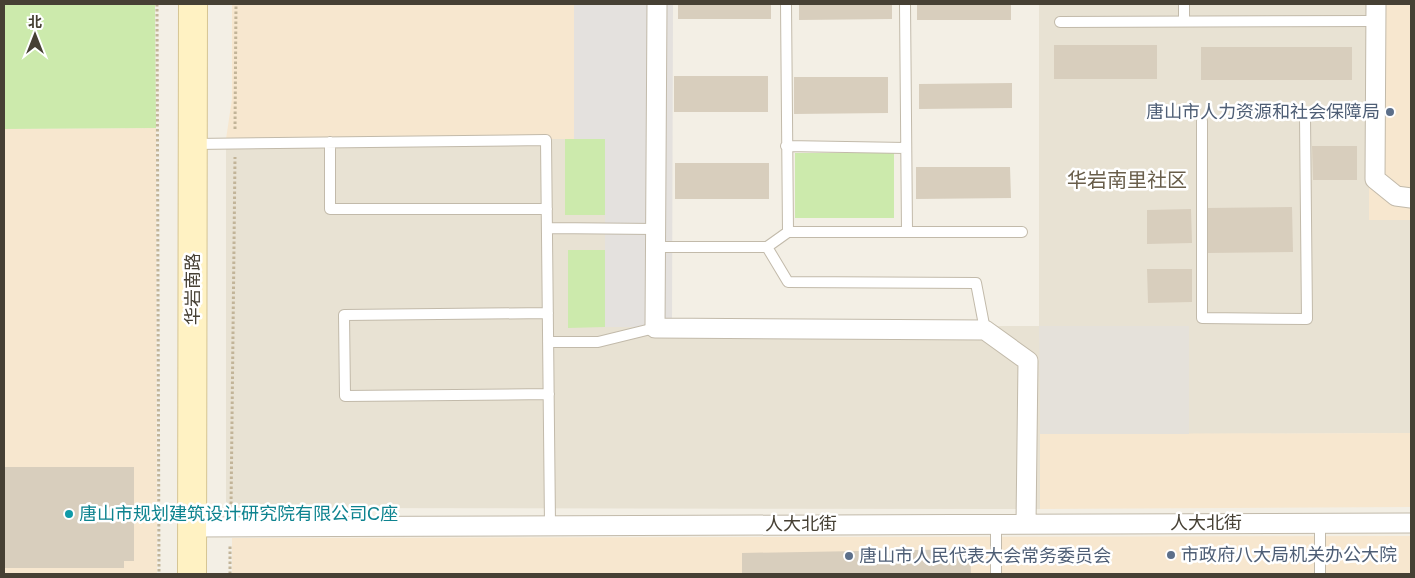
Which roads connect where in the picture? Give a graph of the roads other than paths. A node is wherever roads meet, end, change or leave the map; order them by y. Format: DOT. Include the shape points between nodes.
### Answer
graph roads {
  1 [pos="193,4"];
  2 [pos="657,4"];
  3 [pos="786,4"];
  4 [pos="905,4"];
  5 [pos="1184,4"];
  6 [pos="1376,12"];
  7 [pos="1184,21"];
  8 [pos="1060,22"];
  9 [pos="1305,117"];
  10 [pos="1202,121"];
  11 [pos="330,142"];
  12 [pos="193,144"];
  13 [pos="786,146"];
  14 [pos="906,148"];
  15 [pos="1411,198"];
  16 [pos="547,209"];
  17 [pos="548,228"];
  18 [pos="906,231"];
  19 [pos="788,232"];
  20 [pos="1022,232"];
  21 [pos="656,238"];
  22 [pos="768,247"];
  23 [pos="548,313"];
  24 [pos="655,328"];
  25 [pos="985,330"];
  26 [pos="548,342"];
  27 [pos="549,394"];
  28 [pos="1320,523"];
  29 [pos="1411,523"];
  30 [pos="996,524"];
  31 [pos="1026,524"];
  32 [pos="550,525"];
  33 [pos="192,527"];
  34 [pos="192,574"];
  35 [pos="996,574"];
  36 [pos="1320,574"];
  1 -- 12 [label="street, 华岩南路"];
  2 -- 21 [label="street"];
  3 -- 13 [label="lane"];
  4 -- 14 [label="lane"];
  5 -- 7 [label="lane"];
  6 -- 7 [label="lane"];
  6 -- 15 [label="street" via="1375,179 1396,196"];
  7 -- 8 [label="lane"];
  9 -- 10 [label="lane" via="1307,319 1202,318"];
  11 -- 12 [label="lane"];
  11 -- 16 [label="lane" via="330,209"];
  11 -- 16 [label="lane" via="546,140"];
  12 -- 33 [label="street, 华岩南路"];
  13 -- 14 [label="lane"];
  13 -- 19 [label="lane"];
  14 -- 18 [label="lane"];
  16 -- 17 [label="lane"];
  17 -- 21 [label="lane"];
  17 -- 23 [label="lane"];
  18 -- 19 [label="lane"];
  18 -- 20 [label="lane"];
  19 -- 22 [label="lane"];
  21 -- 22 [label="lane"];
  21 -- 24 [label="street"];
  22 -- 25 [label="lane" via="788,282 976,283"];
  23 -- 26 [label="lane"];
  23 -- 27 [label="lane" via="344,316 344,378 345,396"];
  24 -- 25 [label="street"];
  24 -- 26 [label="lane" via="598,342"];
  25 -- 31 [label="street" via="1028,361"];
  26 -- 27 [label="lane"];
  27 -- 32 [label="lane"];
  28 -- 29 [label="street, 人大北街"];
  28 -- 31 [label="street, 人大北街"];
  28 -- 36 [label="lane"];
  30 -- 31 [label="street, 人大北街"];
  30 -- 32 [label="street, 人大北街"];
  30 -- 35 [label="lane"];
  32 -- 33 [label="street, 人大北街"];
  33 -- 34 [label="street, 华岩南路"];
}
